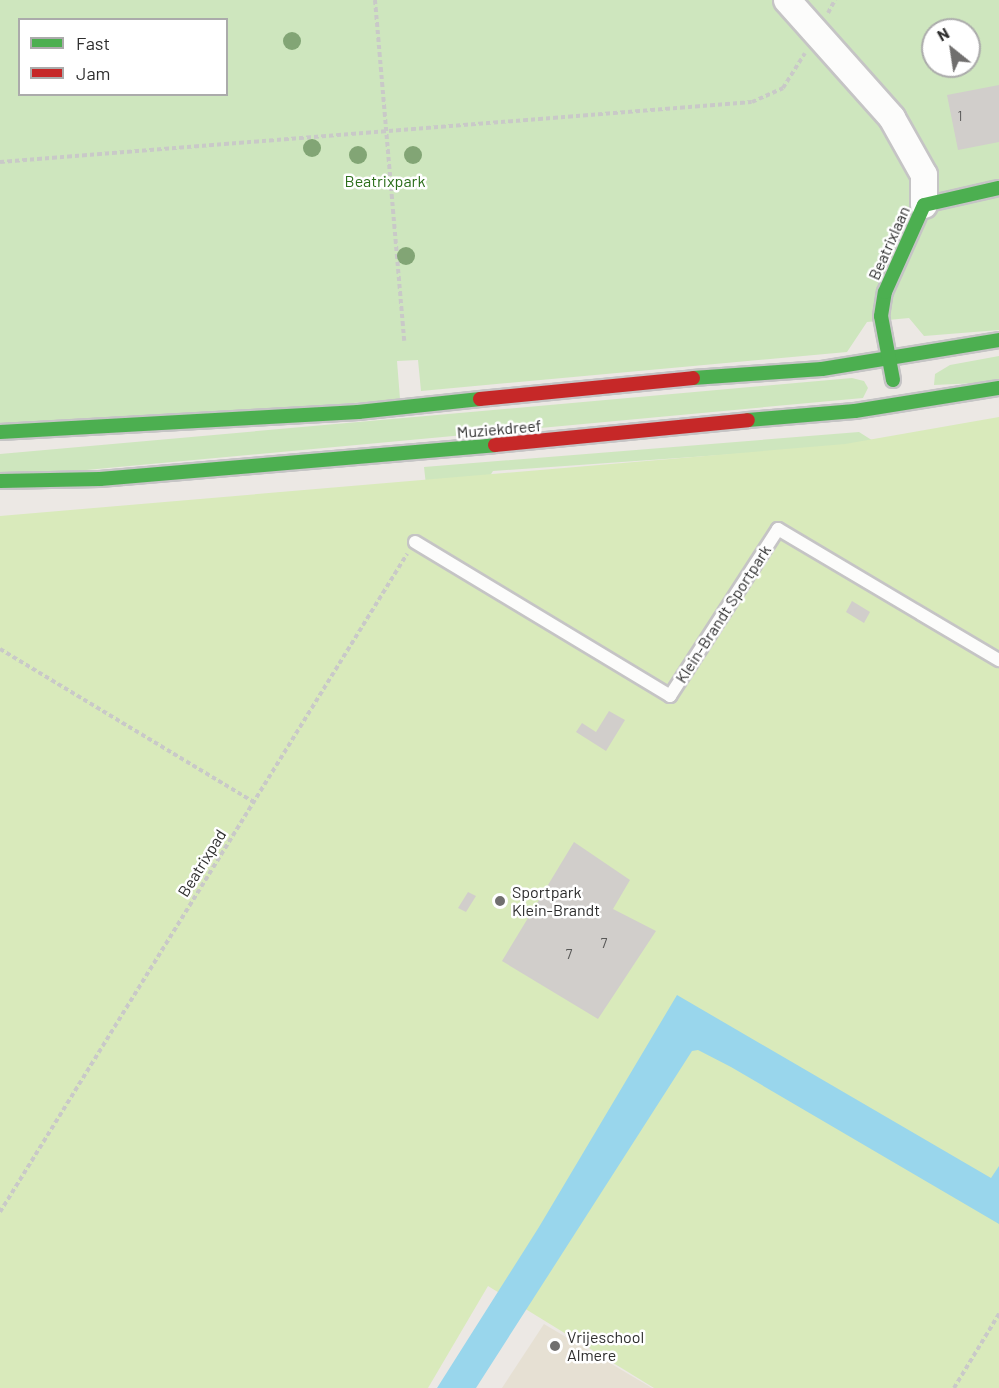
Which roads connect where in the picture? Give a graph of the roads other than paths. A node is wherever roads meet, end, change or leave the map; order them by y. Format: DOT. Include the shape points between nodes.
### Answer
graph roads {
  1 [pos="787,0"];
  2 [pos="999,188"];
  3 [pos="924,205"];
  4 [pos="999,340"];
  5 [pos="889,359"];
  6 [pos="999,388"];
  7 [pos="898,405"];
  8 [pos="0,432"];
  9 [pos="0,481"];
  10 [pos="416,542"];
  11 [pos="999,660"];
  1 -- 3 [label="street" via="892,118 924,175"];
  2 -- 3 [label="main road, Beatrixlaan"];
  3 -- 5 [label="main road, Beatrixlaan" via="885,292 881,316"];
  4 -- 5 [label="main road, Muziekdreef"];
  5 -- 7 [label="main road, Beatrixlaan"];
  5 -- 8 [label="main road, Muziekdreef" via="358,411"];
  6 -- 7 [label="main road, Muziekdreef"];
  7 -- 9 [label="main road, Muziekdreef" via="681,425 628,434 112,478"];
  10 -- 11 [label="lane, Klein-Brandt Sportpark" via="670,696 778,529"];
}
